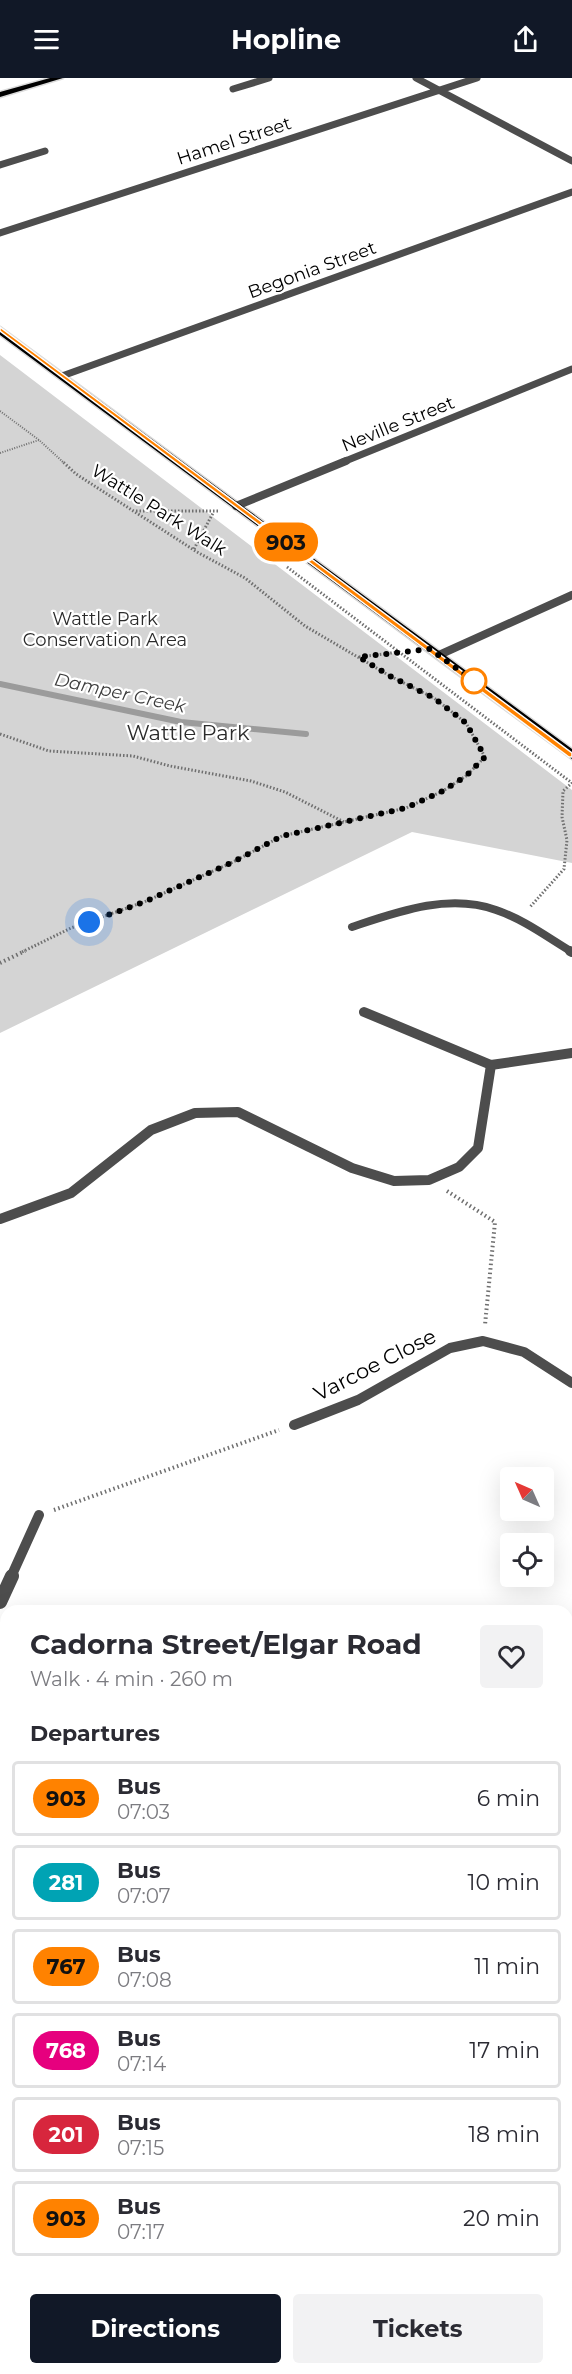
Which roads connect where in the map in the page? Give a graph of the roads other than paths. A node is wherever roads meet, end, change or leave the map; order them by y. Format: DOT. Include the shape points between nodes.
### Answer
graph roads {
  1 [pos="58,78"];
  2 [pos="269,78"];
  3 [pos="416,78"];
  4 [pos="477,78"];
  5 [pos="232,89"];
  6 [pos="439,90"];
  7 [pos="0,95"];
  8 [pos="45,151"];
  9 [pos="572,161"];
  10 [pos="0,165"];
  11 [pos="572,192"];
  12 [pos="0,233"];
  13 [pos="0,330"];
  14 [pos="572,369"];
  15 [pos="62,376"];
  16 [pos="236,506"];
  17 [pos="572,595"];
  18 [pos="434,652"];
  19 [pos="572,755"];
  20 [pos="352,927"];
  21 [pos="572,952"];
  22 [pos="364,1012"];
  23 [pos="572,1053"];
  24 [pos="491,1065"];
  25 [pos="0,1219"];
  26 [pos="572,1383"];
  27 [pos="294,1425"];
  28 [pos="39,1515"];
  29 [pos="0,1602"];
  1 -- 7 [label="main road"];
  2 -- 5 [label="street"];
  3 -- 6 [label="street"];
  4 -- 6 [label="street, Hamel Street"];
  6 -- 9 [label="street"];
  6 -- 12 [label="street, Hamel Street"];
  8 -- 10 [label="street"];
  11 -- 15 [label="street, Begonia Street"];
  13 -- 15 [label="main road"];
  14 -- 16 [label="street, Neville Street"];
  15 -- 16 [label="main road"];
  16 -- 18 [label="main road"];
  17 -- 18 [label="street"];
  18 -- 19 [label="main road"];
  20 -- 21 [label="street" via="410,909 450,903 488,908"];
  22 -- 24 [label="street"];
  23 -- 24 [label="street"];
  24 -- 25 [label="street" via="478,1148 459,1167 429,1180 394,1181 352,1168 238,1112 195,1113 151,1130 71,1193"];
  26 -- 27 [label="street, Varcoe Close" via="524,1352 483,1341 450,1348 358,1400"];
  28 -- 29 [label="street"];
}
